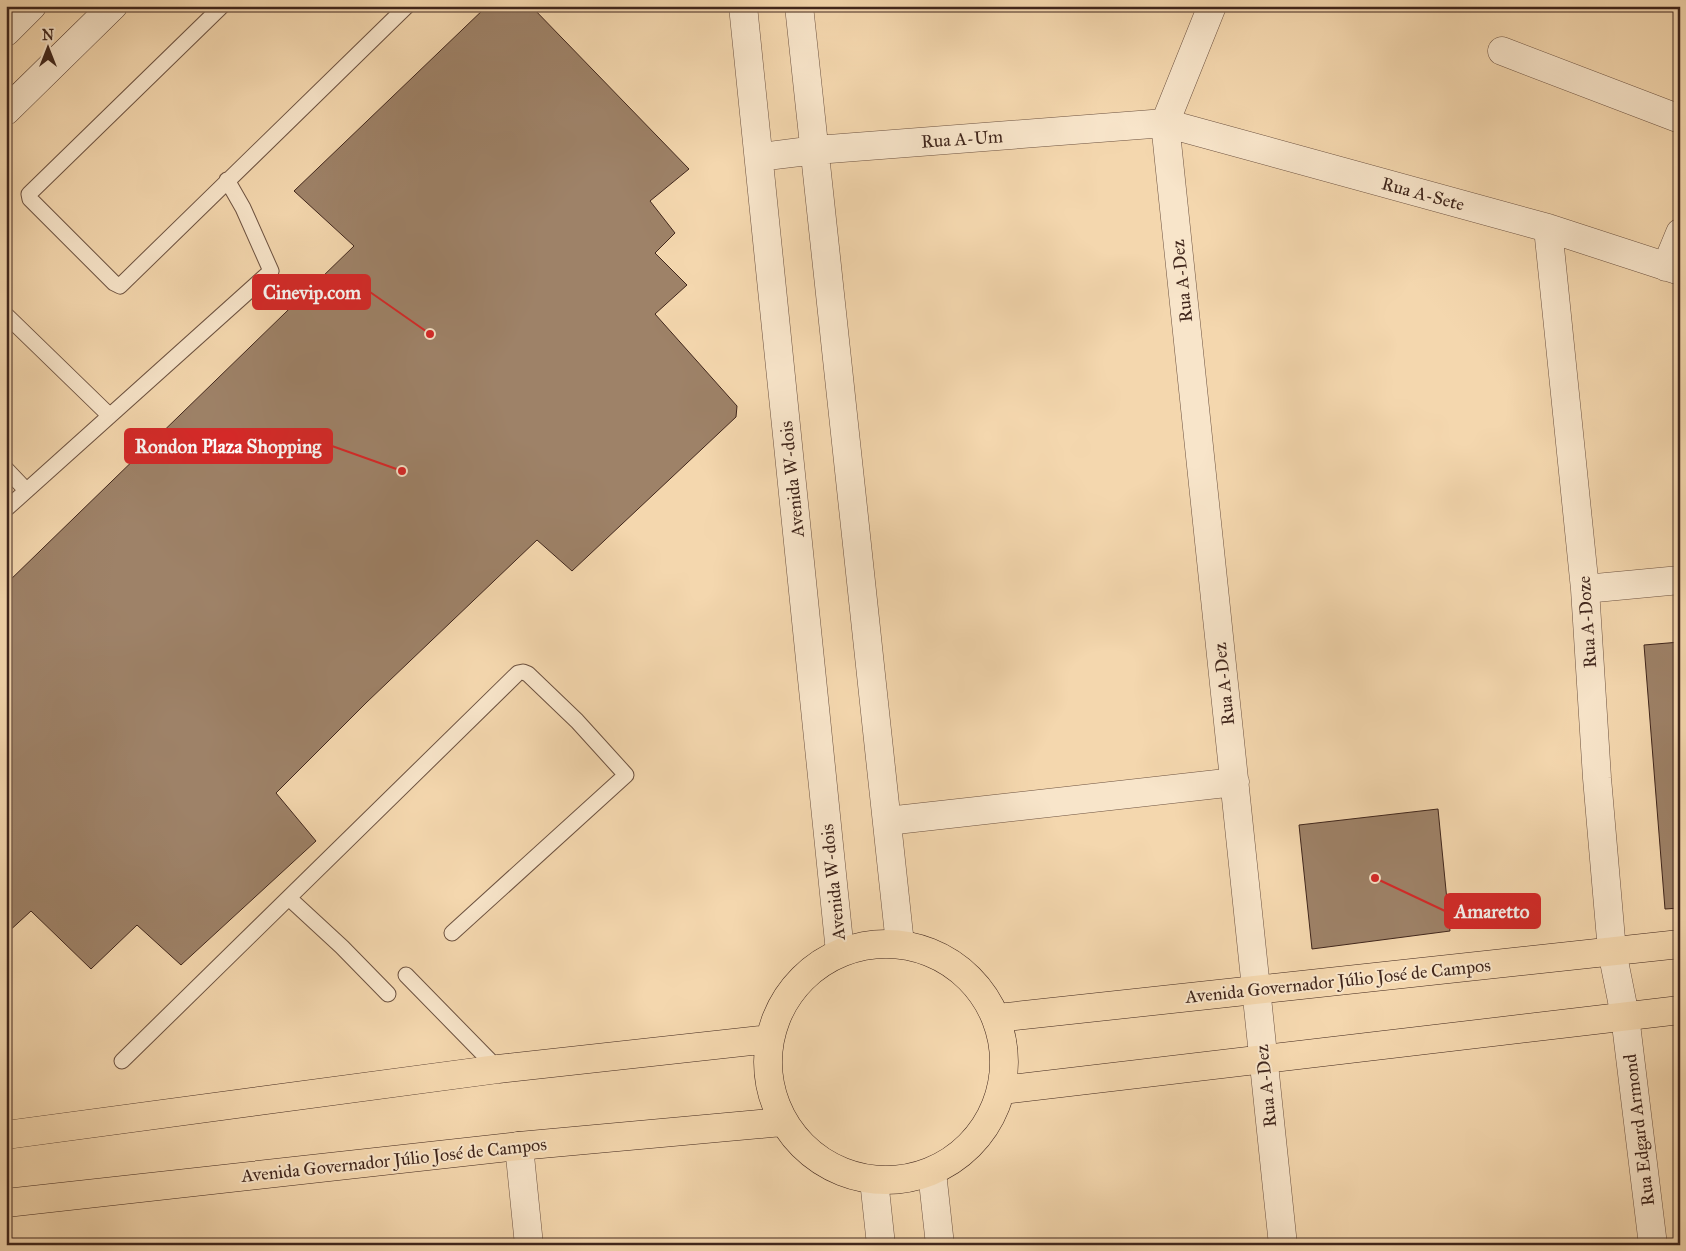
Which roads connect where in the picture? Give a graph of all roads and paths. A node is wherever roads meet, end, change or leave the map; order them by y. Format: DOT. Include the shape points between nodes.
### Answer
graph roads {
  1 [pos="32,6"];
  2 [pos="113,6"];
  3 [pos="222,6"];
  4 [pos="406,6"];
  5 [pos="743,6"];
  6 [pos="799,6"];
  7 [pos="1212,6"];
  8 [pos="6,32"];
  9 [pos="1502,51"];
  10 [pos="6,111"];
  11 [pos="1680,119"];
  12 [pos="1165,123"];
  13 [pos="816,150"];
  14 [pos="760,157"];
  15 [pos="227,180"];
  16 [pos="1548,228"];
  17 [pos="1680,233"];
  18 [pos="1673,269"];
  19 [pos="6,315"];
  20 [pos="109,415"];
  21 [pos="6,468"];
  22 [pos="26,490"];
  23 [pos="6,509"];
  24 [pos="1680,580"];
  25 [pos="1585,589"];
  26 [pos="1235,782"];
  27 [pos="887,821"];
  28 [pos="290,899"];
  29 [pos="452,933"];
  30 [pos="900,944"];
  31 [pos="1680,944"];
  32 [pos="1612,951"];
  33 [pos="840,952"];
  34 [pos="406,976"];
  35 [pos="1257,990"];
  36 [pos="388,994"];
  37 [pos="1680,1010"];
  38 [pos="1625,1016"];
  39 [pos="996,1018"];
  40 [pos="769,1039"];
  41 [pos="1263,1059"];
  42 [pos="122,1061"];
  43 [pos="498,1069"];
  44 [pos="1002,1090"];
  45 [pos="782,1122"];
  46 [pos="6,1135"];
  47 [pos="519,1146"];
  48 [pos="932,1172"];
  49 [pos="874,1180"];
  50 [pos="6,1203"];
  51 [pos="529,1245"];
  52 [pos="881,1245"];
  53 [pos="940,1245"];
  54 [pos="1283,1245"];
  55 [pos="1652,1245"];
  1 -- 8 [label="street"];
  2 -- 10 [label="street"];
  3 -- 15 [label="lane" via="29,194 30,199 120,286"];
  4 -- 15 [label="lane"];
  5 -- 14 [label="street, Avenida W-dois"];
  6 -- 13 [label="street"];
  7 -- 12 [label="street"];
  9 -- 11 [label="street"];
  12 -- 13 [label="street, Rua A-Um"];
  12 -- 16 [label="street, Rua A-Sete"];
  12 -- 26 [label="street, Rua A-Dez"];
  13 -- 14 [label="street, Rua A-Um"];
  13 -- 27 [label="street"];
  14 -- 33 [label="street, Avenida W-dois"];
  15 -- 20 [label="lane" via="243,208 270,271"];
  16 -- 18 [label="street, Rua A-Sete"];
  16 -- 25 [label="street, Rua A-Doze"];
  17 -- 18 [label="street"];
  19 -- 20 [label="lane"];
  20 -- 22 [label="lane"];
  21 -- 22 [label="lane"];
  22 -- 23 [label="lane"];
  24 -- 25 [label="street"];
  25 -- 32 [label="street, Rua A-Doze"];
  26 -- 27 [label="street"];
  26 -- 35 [label="street, Rua A-Dez"];
  27 -- 30 [label="street"];
  28 -- 29 [label="lane" via="518,673 523,672 577,721 626,775"];
  28 -- 36 [label="lane"];
  28 -- 42 [label="lane"];
  30 -- 33 [label="main road" via="869,945"];
  30 -- 39 [label="main road" via="931,952 958,968 981,990"];
  31 -- 32 [label="main road, Avenida Governador Júlio José de Campos"];
  32 -- 35 [label="main road, Avenida Governador Júlio José de Campos"];
  32 -- 38 [label="street, Rua A-Doze"];
  33 -- 40 [label="main road" via="807,973 782,1003"];
  34 -- 43 [label="lane"];
  35 -- 39 [label="main road, Avenida Governador Júlio José de Campos"];
  35 -- 41 [label="street, Rua A-Dez"];
  37 -- 38 [label="main road"];
  38 -- 41 [label="main road"];
  38 -- 55 [label="street, Rua Edgard Armond"];
  39 -- 44 [label="main road" via="1005,1054"];
  40 -- 43 [label="main road"];
  40 -- 45 [label="main road" via="766,1068 771,1096"];
  41 -- 44 [label="main road"];
  41 -- 54 [label="street, Rua A-Dez"];
  43 -- 46 [label="main road"];
  44 -- 48 [label="main road" via="988,1124 964,1152"];
  45 -- 47 [label="main road, Avenida Governador Júlio José de Campos"];
  45 -- 49 [label="main road" via="806,1151 837,1171"];
  47 -- 50 [label="main road, Avenida Governador Júlio José de Campos"];
  47 -- 51 [label="street"];
  48 -- 49 [label="main road" via="904,1180"];
  48 -- 53 [label="street"];
  49 -- 52 [label="street"];
}
